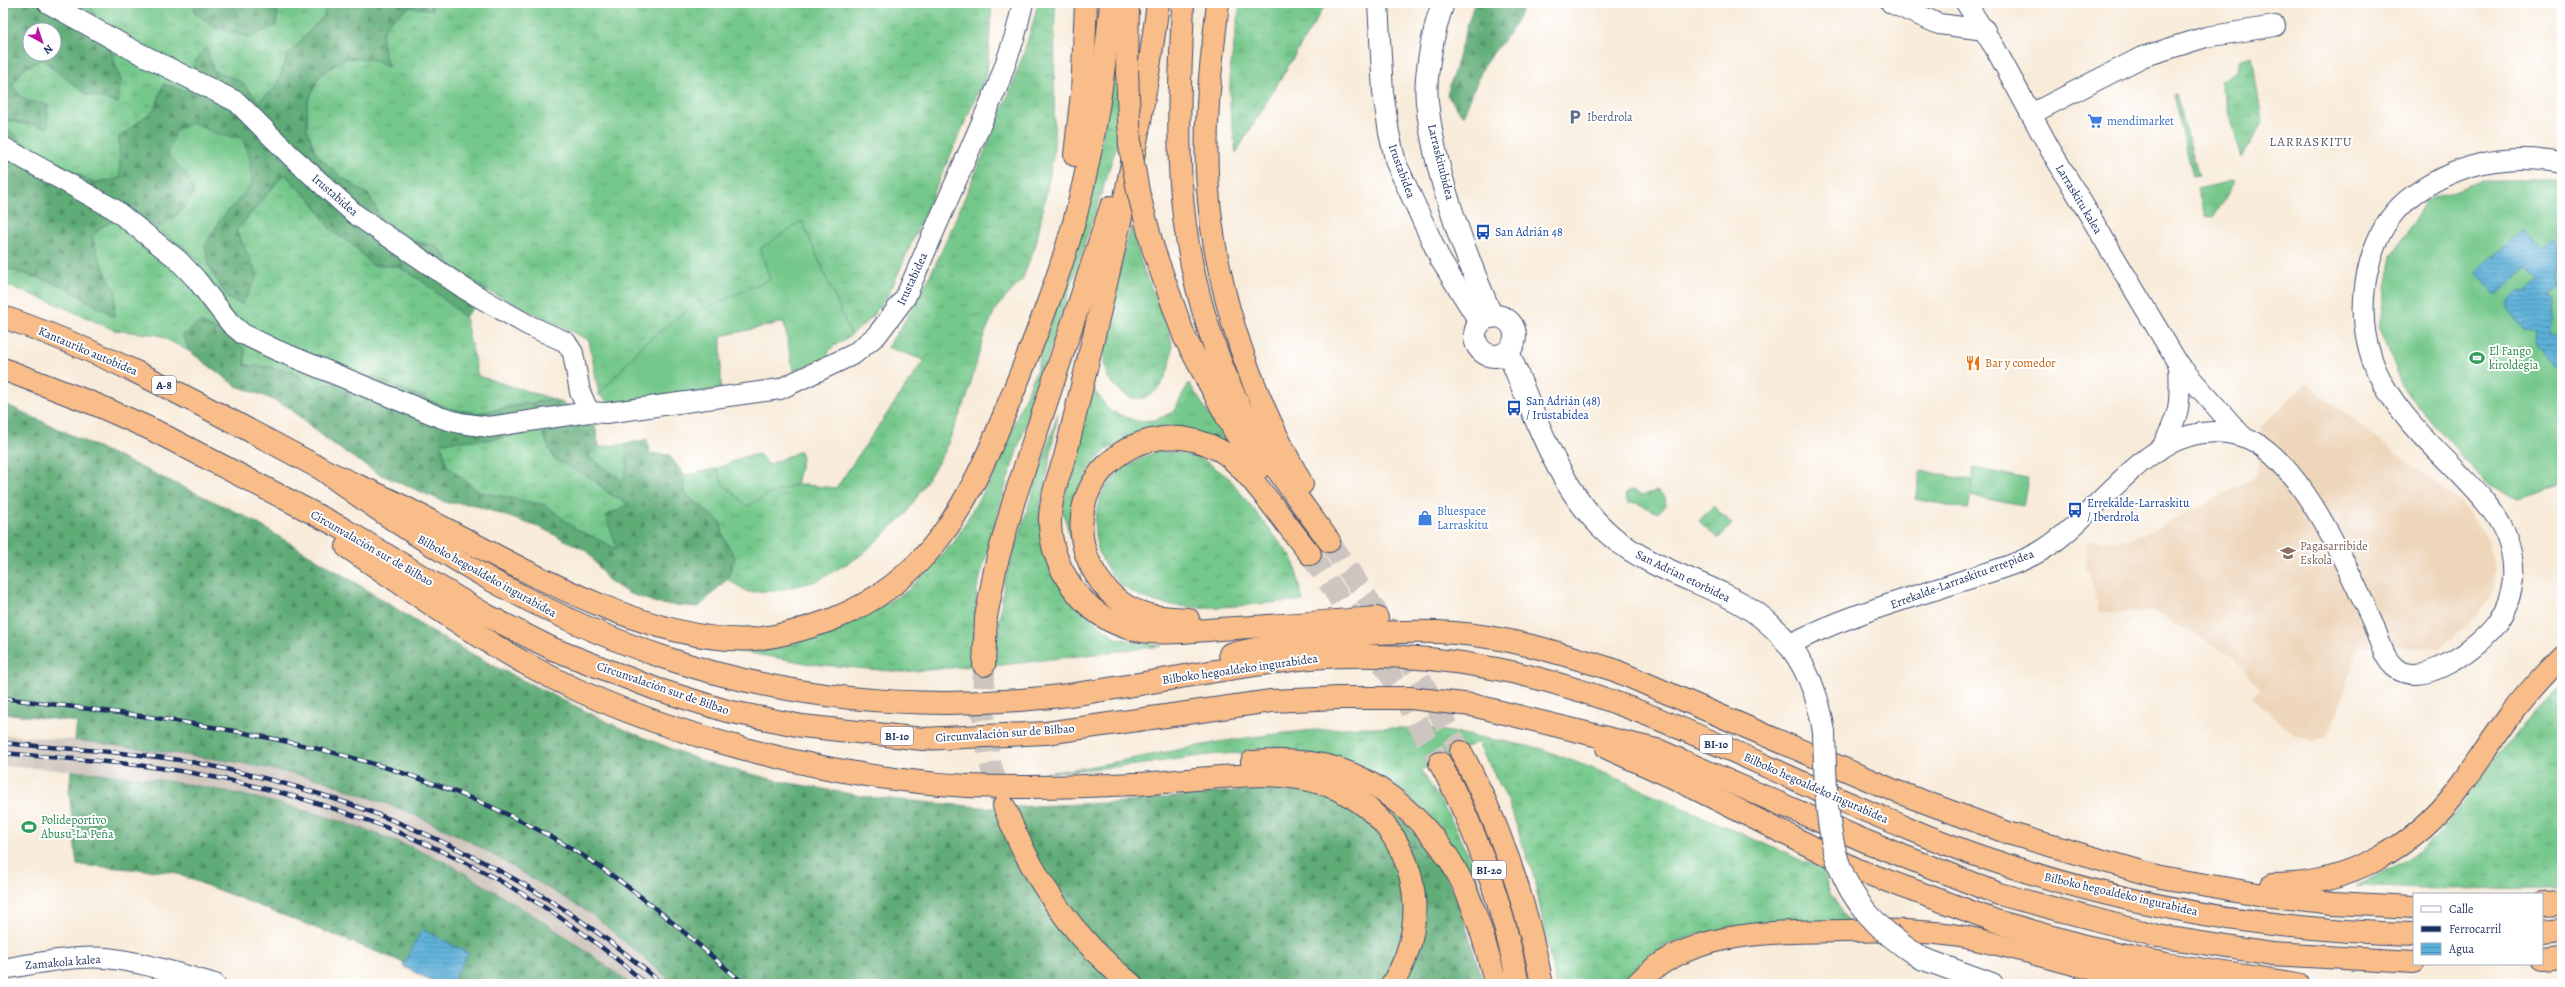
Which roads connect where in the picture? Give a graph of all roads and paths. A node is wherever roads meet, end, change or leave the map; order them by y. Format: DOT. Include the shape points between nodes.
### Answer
graph roads {
  1 [pos="48,3"];
  2 [pos="1023,3"];
  3 [pos="1086,3"];
  4 [pos="1111,3"];
  5 [pos="1128,3"];
  6 [pos="1158,3"];
  7 [pos="1183,3"];
  8 [pos="1218,3"];
  9 [pos="1378,3"];
  10 [pos="1443,3"];
  11 [pos="1891,3"];
  12 [pos="1966,3"];
  13 [pos="2275,26"];
  14 [pos="1984,30"];
  15 [pos="1152,49"];
  16 [pos="2031,114"];
  17 [pos="3,147"];
  18 [pos="2562,163"];
  19 [pos="1049,296"];
  20 [pos="3,317"];
  21 [pos="1486,320"];
  22 [pos="1508,352"];
  23 [pos="2179,365"];
  24 [pos="3,369"];
  25 [pos="2180,391"];
  26 [pos="2204,395"];
  27 [pos="589,412"];
  28 [pos="2207,433"];
  29 [pos="2243,437"];
  30 [pos="2161,449"];
  31 [pos="319,467"];
  32 [pos="289,502"];
  33 [pos="1377,618"];
  34 [pos="1455,633"];
  35 [pos="1791,644"];
  36 [pos="2562,656"];
  37 [pos="984,665"];
  38 [pos="1003,701"];
  39 [pos="1551,724"];
  40 [pos="1461,752"];
  41 [pos="1440,763"];
  42 [pos="1048,786"];
  43 [pos="1004,806"];
  44 [pos="2160,878"];
  45 [pos="2562,904"];
  46 [pos="2543,905"];
  47 [pos="2413,907"];
  48 [pos="2562,930"];
  49 [pos="2543,932"];
  50 [pos="2413,934"];
  51 [pos="2562,957"];
  52 [pos="2543,959"];
  53 [pos="2413,962"];
  54 [pos="3,968"];
  55 [pos="215,984"];
  56 [pos="1131,984"];
  57 [pos="1392,984"];
  58 [pos="1496,984"];
  59 [pos="1518,984"];
  60 [pos="1542,984"];
  61 [pos="1636,984"];
  62 [pos="1992,984"];
  63 [pos="2181,984"];
  64 [pos="2298,984"];
  1 -- 27 [label="street, Irustabidea" via="131,49 237,102 355,214 465,289 528,325 566,342 573,353 580,392"];
  2 -- 27 [label="street, Irustabidea" via="998,85 905,298 877,335 854,354 780,389 606,413"];
  3 -- 19 [label="highway" via="1082,93 1075,156"];
  4 -- 19 [label="highway" via="1103,73 1087,169 1072,228"];
  5 -- 33 [label="highway, bridge" via="1130,146 1138,191 1153,248 1184,336 1206,380 1310,554 1244,473 1222,451 1195,440 1172,436 1149,440 1127,448 1097,477 1089,488 1082,509 1083,550 1091,568 1105,587 1121,603 1142,613 1191,619 1301,614"];
  6 -- 15 [label="highway"];
  7 -- 8 [label="highway" via="1181,183 1185,227 1197,289 1210,332 1241,408 1277,471 1329,541 1320,516 1261,404 1232,322 1221,281 1208,196 1207,134 1208,88"];
  9 -- 21 [label="street, Irustabidea" via="1383,92 1396,163 1441,261"];
  10 -- 21 [label="street, Larraskitubidea" via="1432,50 1427,100 1435,146 1479,288"];
  11 -- 14 [label="street" via="1939,24"];
  12 -- 14 [label="street"];
  13 -- 16 [label="street" via="2206,37 2142,58"];
  14 -- 16 [label="street, Larraskitu kalea"];
  15 -- 33 [label="highway" via="1122,219 1065,457 1053,494 1050,519 1052,545 1059,566 1075,591 1096,611 1112,622 1132,629 1152,632 1187,631"];
  15 -- 37 [label="highway" via="1109,216 1014,500 996,565 986,617"];
  16 -- 23 [label="street, Larraskitu kalea"];
  17 -- 27 [label="street, Irustabidea" via="114,209 177,259 230,323 243,334 276,350 460,423 489,427"];
  18 -- 29 [label="street, Errekalde-Larraskitu errepidea" via="2539,158 2487,161 2456,170 2428,183 2401,205 2381,229 2370,259 2362,302 2365,334 2372,360 2393,403 2408,422 2477,492 2504,530 2513,557 2514,583 2509,601 2496,624 2480,641 2459,657 2435,670 2408,674 2395,668 2385,656 2346,564 2314,506 2279,462 2264,448"];
  19 -- 31 [label="highway" via="998,431 972,485 941,538 920,564 888,591 855,610 818,625 784,634 754,639 727,638 679,631 645,622 534,574 398,503"];
  20 -- 31 [label="highway, Kantauriko autobidea / A-8" via="92,351 164,384"];
  21 -- 22 [label="street" via="1502,318 1513,328 1515,341"];
  21 -- 22 [label="street" via="1476,334 1480,349 1495,357"];
  22 -- 35 [label="street, San Adrian etorbidea" via="1551,452 1581,505 1636,553 1666,570 1728,597 1766,621"];
  23 -- 25 [label="street"];
  23 -- 26 [label="street, Larraskitu kalea"];
  24 -- 32 [label="highway" via="154,430"];
  25 -- 28 [label="street" via="2191,422"];
  25 -- 30 [label="street" via="2177,418"];
  26 -- 28 [label="street" via="2213,424"];
  26 -- 29 [label="street, Larraskitu kalea"];
  28 -- 29 [label="street, Errekalde-Larraskitu errepidea"];
  28 -- 30 [label="street, Errekalde-Larraskitu errepidea" via="2183,436"];
  30 -- 35 [label="street, Errekalde-Larraskitu errepidea" via="2041,551 2000,568 1839,622"];
  31 -- 38 [label="highway, Bilboko hegoaldeko ingurabidea / BI-10" via="386,517 502,587 554,614 678,663 741,681 835,697 906,703"];
  32 -- 39 [label="highway, Circunvalación sur de Bilbao / BI-10" via="340,527 486,615 553,649 656,689 727,711 802,726 923,739 969,738 1046,733 1271,701 1340,698 1410,698 1472,705"];
  32 -- 42 [label="highway" via="333,538 454,619 531,666 611,704 699,736 804,763 890,778 966,786"];
  33 -- 34 [label="highway" via="1412,622"];
  34 -- 38 [label="highway" via="1377,632 1319,640 1243,652"];
  34 -- 44 [label="highway" via="1571,656 1614,670 1954,815"];
  35 -- 62 [label="street, San Adrian etorbidea, bridge" via="1806,670 1818,701 1824,732 1826,811 1832,846 1842,875 1856,900 1897,942 1921,958"];
  36 -- 44 [label="highway" via="2509,717 2444,807 2401,846 2378,860 2344,874 2294,885 2168,875"];
  38 -- 50 [label="highway, Bilboko hegoaldeko ingurabidea / BI-10" via="1071,694 1314,658 1391,656 1452,661 1559,683 1630,708 1884,818 1986,859 2064,883 2173,908 2260,923 2321,930"];
  39 -- 53 [label="highway, BI-10" via="1660,751 1865,841 1999,894 2158,936 2272,954"];
  39 -- 64 [label="highway" via="1672,777 1858,870 1996,921 2085,946 2165,964"];
  40 -- 60 [label="highway, BI-20" via="1486,800 1509,855 1528,916"];
  41 -- 59 [label="highway, BI-20" via="1465,810 1487,863 1504,917"];
  42 -- 57 [label="highway" via="1274,776 1320,783 1358,800 1391,832 1413,880 1416,907 1412,937 1402,969"];
  42 -- 58 [label="highway" via="1184,768 1268,761 1323,765 1358,775 1389,794 1428,830 1454,867 1475,913"];
  43 -- 56 [label="highway" via="1016,839 1047,894 1097,954"];
  44 -- 47 [label="highway" via="2333,903"];
  45 -- 46 [label="highway"];
  48 -- 49 [label="highway"];
  51 -- 52 [label="highway"];
  54 -- 55 [label="street, Zamakola kalea" via="104,957 161,967"];
  61 -- 63 [label="highway" via="1667,959 1741,935 1891,930 1927,931 1960,936 2108,973"];
}
